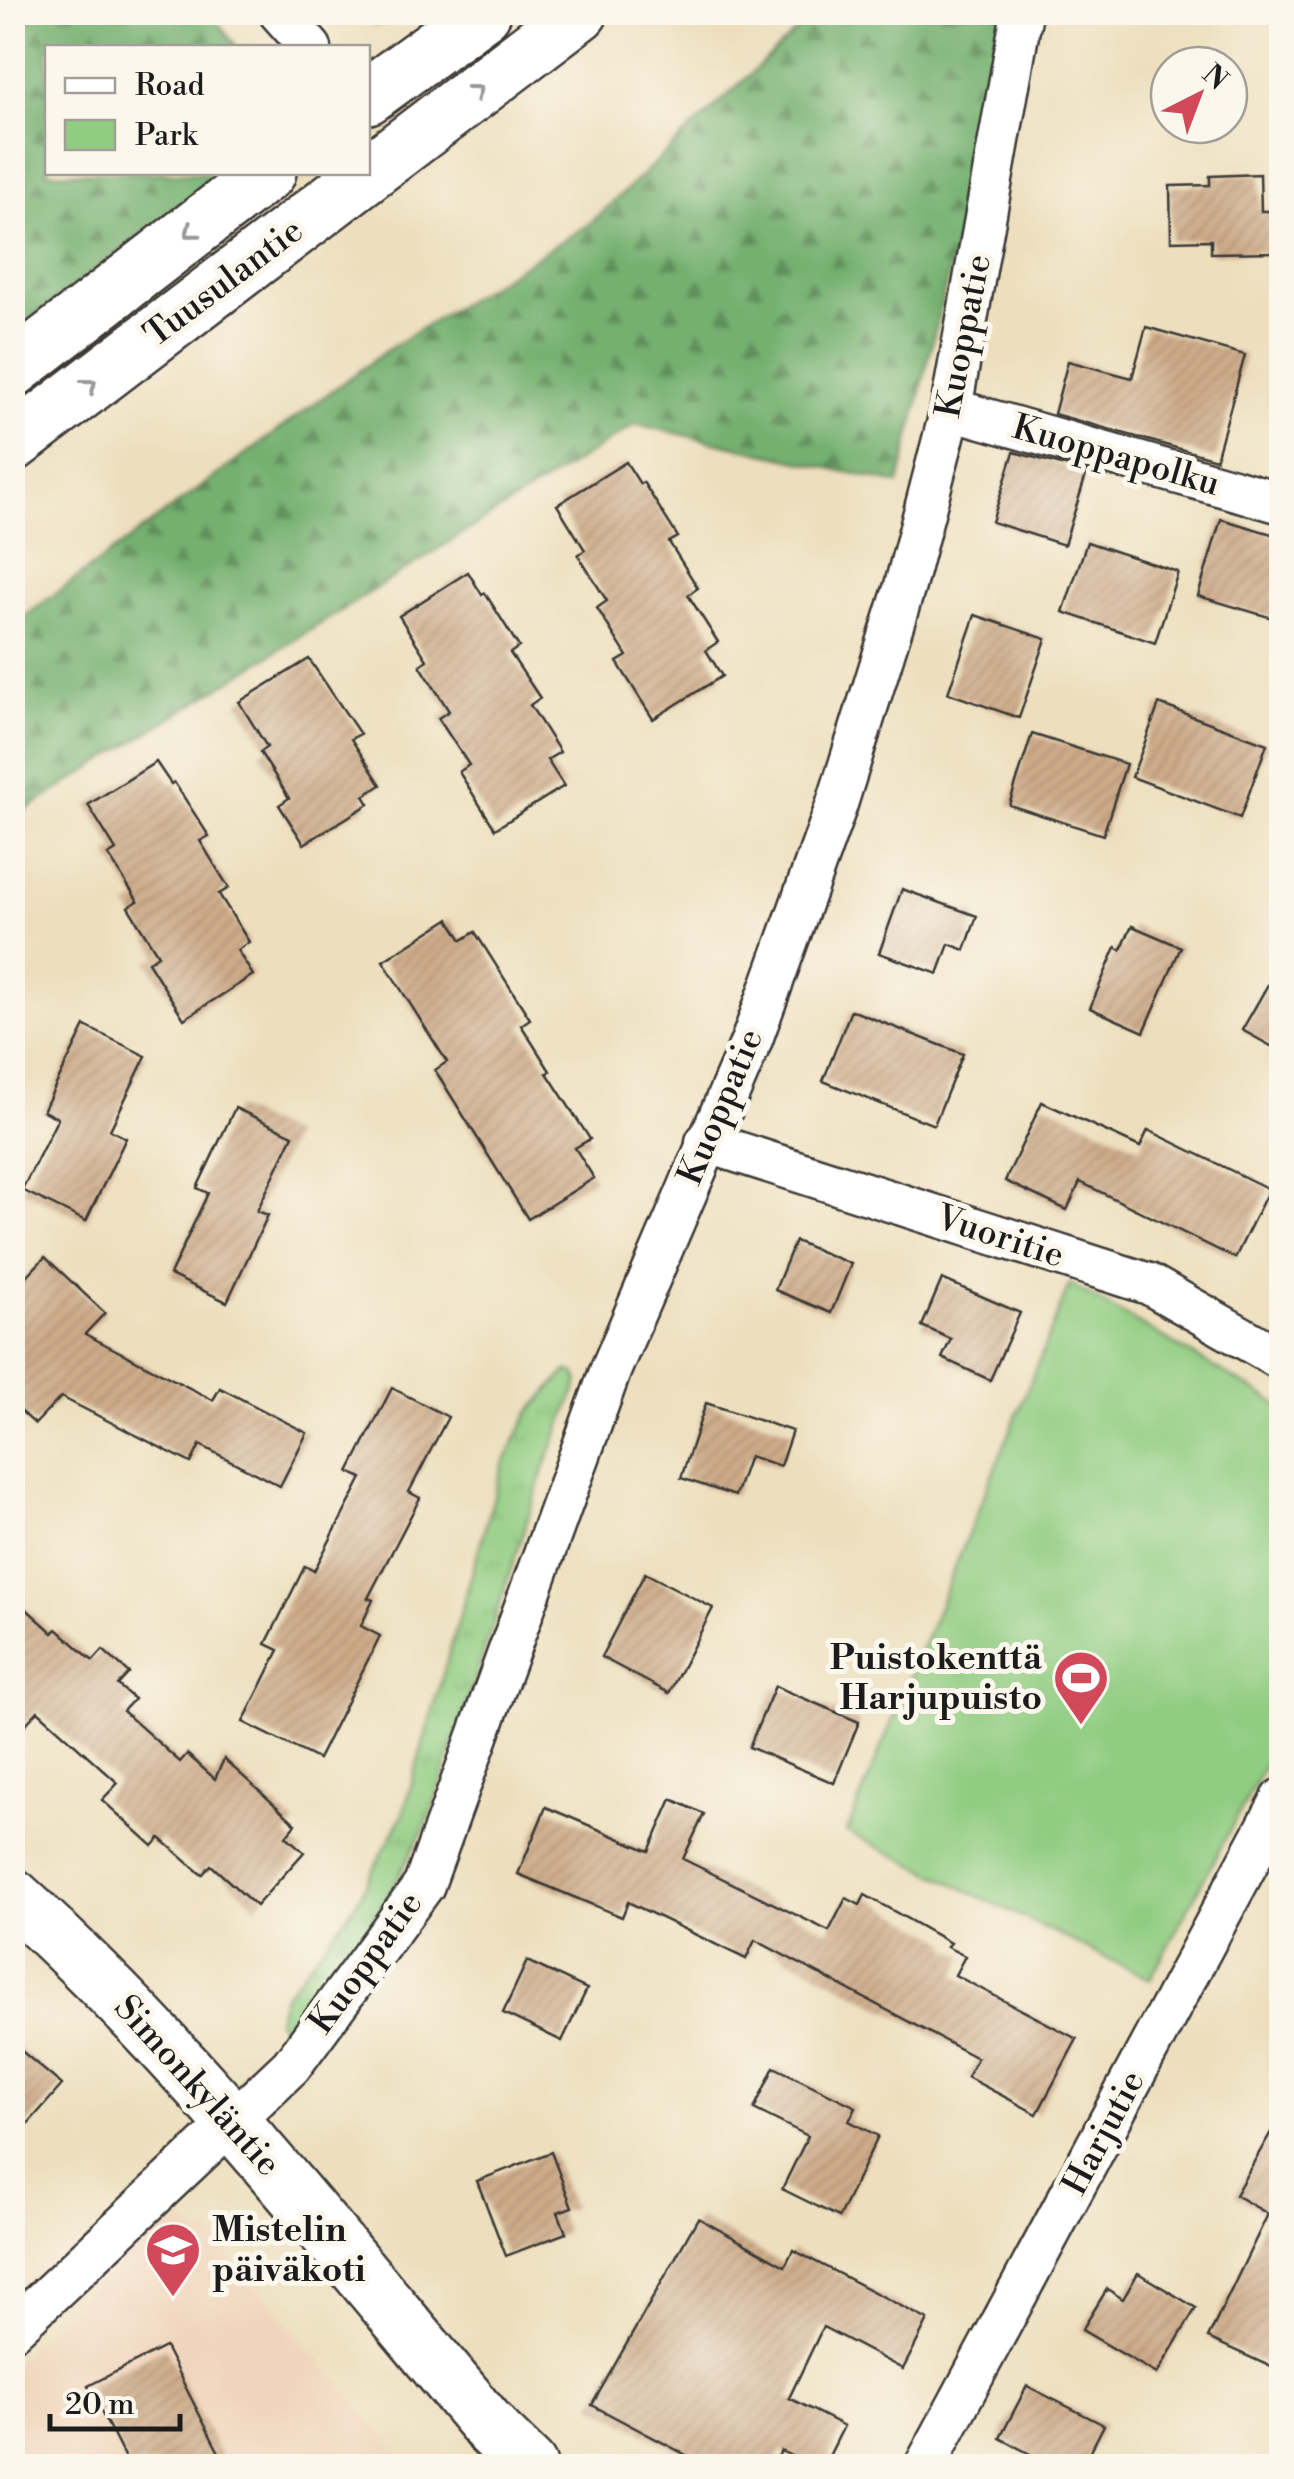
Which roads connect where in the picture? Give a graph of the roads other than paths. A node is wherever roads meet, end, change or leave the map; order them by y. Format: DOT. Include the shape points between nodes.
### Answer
graph roads {
  1 [pos="278,12"];
  2 [pos="482,12"];
  3 [pos="580,12"];
  4 [pos="1022,12"];
  5 [pos="308,45"];
  6 [pos="370,95"];
  7 [pos="383,132"];
  8 [pos="264,175"];
  9 [pos="332,175"];
  10 [pos="12,370"];
  11 [pos="951,408"];
  12 [pos="12,444"];
  13 [pos="1282,503"];
  14 [pos="706,1142"];
  15 [pos="1282,1360"];
  16 [pos="1282,1799"];
  17 [pos="12,1896"];
  18 [pos="232,2122"];
  19 [pos="12,2330"];
  20 [pos="528,2466"];
  21 [pos="925,2466"];
  1 -- 5 [label="street"];
  2 -- 6 [label="main road"];
  7 -- 3 [label="main road, Tuusulantie, one-way"];
  4 -- 11 [label="street, Kuoppatie"];
  8 -- 10 [label="main road, Tuusulantie, one-way"];
  12 -- 9 [label="main road, Tuusulantie, one-way"];
  11 -- 13 [label="street, Kuoppapolku"];
  11 -- 14 [label="street, Kuoppatie" via="905,586 836,807 751,1042"];
  14 -- 15 [label="street, Vuoritie" via="1149,1284"];
  14 -- 18 [label="street, Kuoppatie" via="611,1369 424,1885 291,2066"];
  16 -- 21 [label="street, Harjutie"];
  17 -- 18 [label="main road, Simonkyläntie" via="95,1972"];
  18 -- 19 [label="street, Kuoppatie"];
  18 -- 20 [label="main road, Simonkyläntie"];
}
